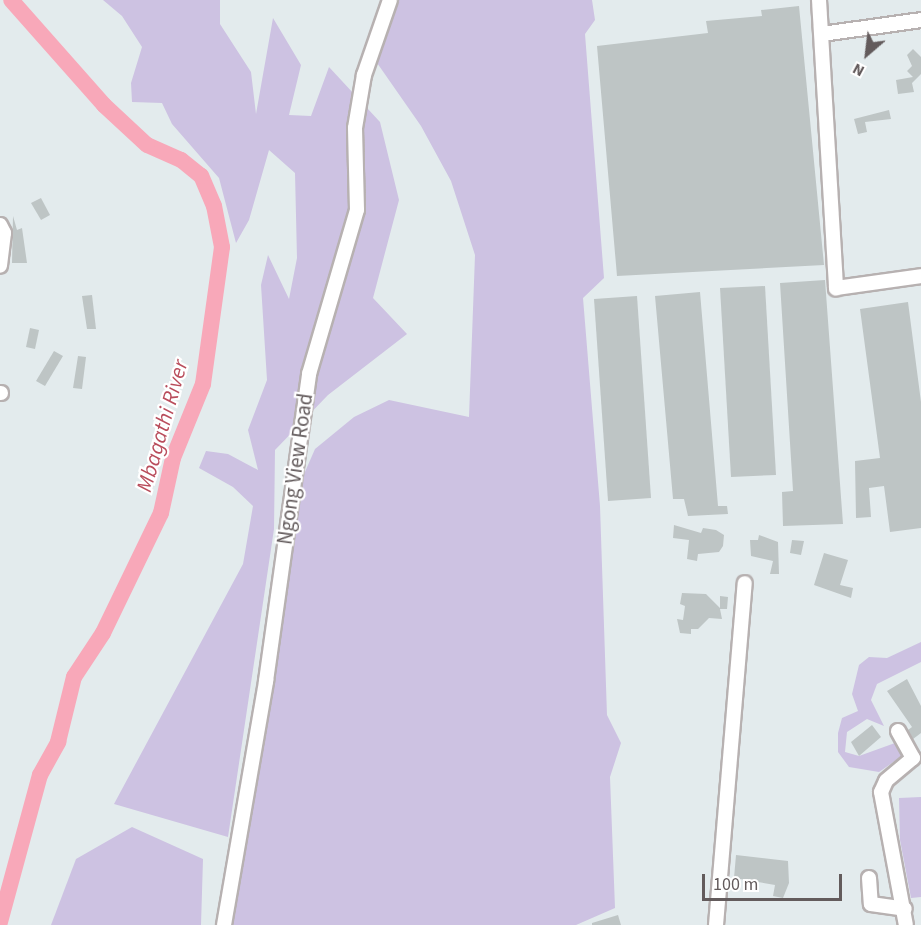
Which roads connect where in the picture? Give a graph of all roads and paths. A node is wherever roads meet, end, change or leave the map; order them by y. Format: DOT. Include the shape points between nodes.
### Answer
graph roads {
  1 [pos="390,0"];
  2 [pos="819,0"];
  3 [pos="921,20"];
  4 [pos="822,34"];
  5 [pos="0,225"];
  6 [pos="0,266"];
  7 [pos="921,276"];
  8 [pos="745,583"];
  9 [pos="898,731"];
  10 [pos="868,878"];
  11 [pos="904,909"];
  12 [pos="224,925"];
  13 [pos="716,925"];
  14 [pos="906,925"];
  1 -- 12 [label="street, Ngong View Road" via="382,18 356,128 357,210 309,374 266,681"];
  2 -- 4 [label="street"];
  3 -- 4 [label="street"];
  4 -- 7 [label="street" via="836,288"];
  5 -- 6 [label="street" via="4,233"];
  8 -- 13 [label="street"];
  9 -- 11 [label="street" via="913,758 886,782 881,792"];
  10 -- 11 [label="street" via="871,904"];
  11 -- 14 [label="street"];
}
